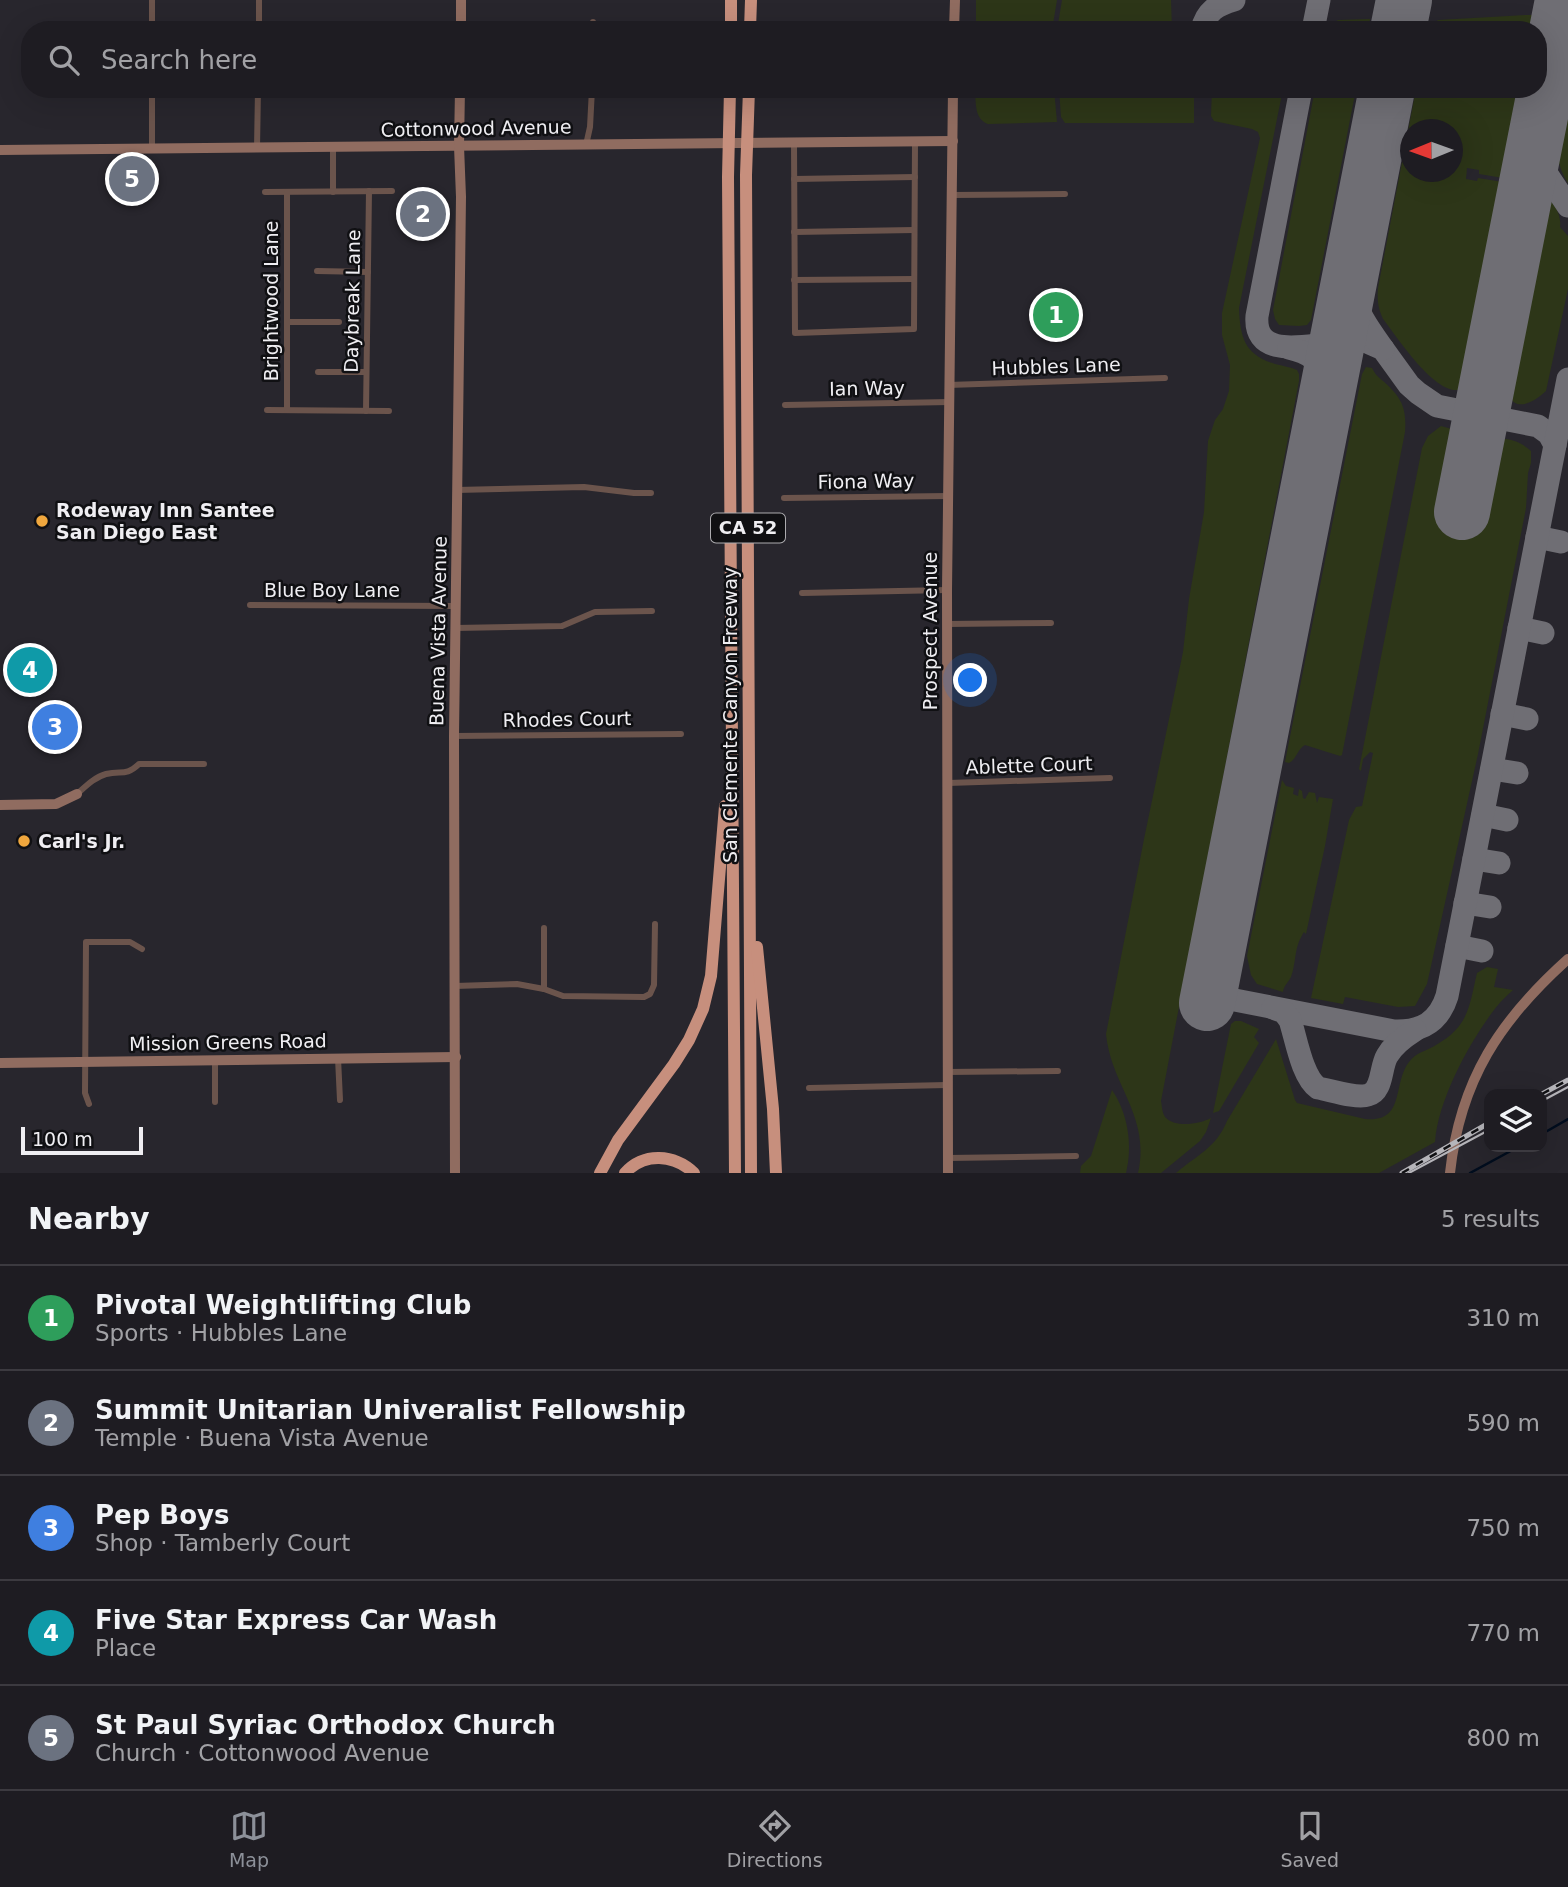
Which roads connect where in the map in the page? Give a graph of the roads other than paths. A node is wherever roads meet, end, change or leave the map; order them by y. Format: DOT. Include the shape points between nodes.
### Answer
graph roads {
  1 [pos="152,0"];
  2 [pos="259,0"];
  3 [pos="461,0"];
  4 [pos="731,0"];
  5 [pos="751,0"];
  6 [pos="955,0"];
  7 [pos="152,21"];
  8 [pos="259,21"];
  9 [pos="461,21"];
  10 [pos="731,21"];
  11 [pos="750,21"];
  12 [pos="954,21"];
  13 [pos="152,98"];
  14 [pos="258,98"];
  15 [pos="460,98"];
  16 [pos="592,98"];
  17 [pos="730,98"];
  18 [pos="749,98"];
  19 [pos="953,98"];
  20 [pos="953,141"];
  21 [pos="915,142"];
  22 [pos="794,143"];
  23 [pos="586,145"];
  24 [pos="459,146"];
  25 [pos="257,148"];
  26 [pos="333,148"];
  27 [pos="152,149"];
  28 [pos="0,150"];
  29 [pos="915,177"];
  30 [pos="794,178"];
  31 [pos="369,191"];
  32 [pos="392,191"];
  33 [pos="265,192"];
  34 [pos="287,192"];
  35 [pos="333,192"];
  36 [pos="1065,194"];
  37 [pos="951,195"];
  38 [pos="914,230"];
  39 [pos="794,232"];
  40 [pos="317,271"];
  41 [pos="368,272"];
  42 [pos="914,279"];
  43 [pos="794,280"];
  44 [pos="287,322"];
  45 [pos="338,322"];
  46 [pos="318,372"];
  47 [pos="366,372"];
  48 [pos="1165,378"];
  49 [pos="948,385"];
  50 [pos="950,402"];
  51 [pos="785,405"];
  52 [pos="267,410"];
  53 [pos="287,410"];
  54 [pos="366,411"];
  55 [pos="389,411"];
  56 [pos="456,490"];
  57 [pos="651,493"];
  58 [pos="948,496"];
  59 [pos="784,498"];
  60 [pos="947,590"];
  61 [pos="802,593"];
  62 [pos="250,605"];
  63 [pos="456,606"];
  64 [pos="652,611"];
  65 [pos="947,624"];
  66 [pos="1051,624"];
  67 [pos="456,628"];
  68 [pos="732,684"];
  69 [pos="681,734"];
  70 [pos="454,736"];
  71 [pos="204,764"];
  72 [pos="1110,778"];
  73 [pos="948,783"];
  74 [pos="77,794"];
  75 [pos="0,805"];
  76 [pos="750,881"];
  77 [pos="655,924"];
  78 [pos="544,928"];
  79 [pos="142,949"];
  80 [pos="1568,959"];
  81 [pos="455,986"];
  82 [pos="544,989"];
  83 [pos="456,1057"];
  84 [pos="338,1058"];
  85 [pos="215,1060"];
  86 [pos="85,1062"];
  87 [pos="0,1063"];
  88 [pos="1058,1071"];
  89 [pos="947,1072"];
  90 [pos="947,1085"];
  91 [pos="809,1088"];
  92 [pos="340,1100"];
  93 [pos="215,1102"];
  94 [pos="89,1104"];
  95 [pos="1076,1156"];
  96 [pos="948,1158"];
  97 [pos="455,1173"];
  98 [pos="600,1173"];
  99 [pos="625,1173"];
  100 [pos="694,1173"];
  101 [pos="735,1173"];
  102 [pos="751,1173"];
  103 [pos="776,1173"];
  104 [pos="948,1173"];
  105 [pos="1450,1173"];
  1 -- 7 [label="street"];
  2 -- 8 [label="street"];
  3 -- 9 [label="street"];
  4 -- 10 [label="highway"];
  5 -- 11 [label="highway"];
  6 -- 12 [label="street"];
  13 -- 27 [label="street"];
  14 -- 25 [label="street"];
  15 -- 24 [label="street, Buena Vista Avenue"];
  16 -- 23 [label="street"];
  17 -- 68 [label="highway, San Clemente Canyon Freeway / CA 52"];
  18 -- 76 [label="highway, San Clemente Canyon Freeway / CA 52"];
  19 -- 20 [label="street, Prospect Avenue"];
  20 -- 21 [label="street, Cottonwood Avenue"];
  20 -- 37 [label="street, Prospect Avenue"];
  21 -- 22 [label="street, Cottonwood Avenue"];
  21 -- 29 [label="street"];
  22 -- 23 [label="street, Cottonwood Avenue"];
  22 -- 30 [label="street"];
  23 -- 24 [label="street, Cottonwood Avenue"];
  24 -- 26 [label="street, Cottonwood Avenue"];
  24 -- 56 [label="street, Buena Vista Avenue"];
  25 -- 26 [label="street, Cottonwood Avenue"];
  25 -- 27 [label="street, Cottonwood Avenue"];
  26 -- 35 [label="street"];
  27 -- 28 [label="street, Cottonwood Avenue"];
  29 -- 30 [label="street"];
  29 -- 38 [label="street"];
  30 -- 39 [label="street"];
  31 -- 32 [label="street"];
  31 -- 35 [label="street"];
  31 -- 41 [label="street, Daybreak Lane"];
  33 -- 34 [label="street"];
  34 -- 35 [label="street"];
  34 -- 44 [label="street, Brightwood Lane"];
  36 -- 37 [label="street"];
  37 -- 49 [label="street, Prospect Avenue"];
  38 -- 39 [label="street"];
  38 -- 42 [label="street"];
  39 -- 43 [label="street"];
  40 -- 41 [label="street"];
  41 -- 47 [label="street, Daybreak Lane"];
  42 -- 43 [label="street"];
  42 -- 43 [label="street" via="914,329 795,333"];
  44 -- 45 [label="street"];
  44 -- 53 [label="street, Brightwood Lane"];
  46 -- 47 [label="street"];
  47 -- 54 [label="street, Daybreak Lane"];
  48 -- 49 [label="street, Hubbles Lane"];
  49 -- 50 [label="street, Prospect Avenue"];
  50 -- 51 [label="street, Ian Way"];
  50 -- 58 [label="street, Prospect Avenue"];
  52 -- 53 [label="street"];
  53 -- 54 [label="street"];
  54 -- 55 [label="street"];
  56 -- 57 [label="street" via="583,487"];
  56 -- 63 [label="street, Buena Vista Avenue"];
  58 -- 59 [label="street, Fiona Way"];
  58 -- 60 [label="street, Prospect Avenue"];
  60 -- 61 [label="street"];
  60 -- 65 [label="street, Prospect Avenue"];
  62 -- 63 [label="street, Blue Boy Lane"];
  63 -- 67 [label="street, Buena Vista Avenue"];
  64 -- 67 [label="street" via="595,612 562,626"];
  65 -- 66 [label="street"];
  65 -- 73 [label="street, Prospect Avenue"];
  67 -- 70 [label="street, Buena Vista Avenue"];
  68 -- 98 [label="highway" via="711,976 703,1009 679,1056 618,1140"];
  68 -- 101 [label="highway, San Clemente Canyon Freeway / CA 52"];
  69 -- 70 [label="street, Rhodes Court"];
  70 -- 81 [label="street, Buena Vista Avenue"];
  71 -- 74 [label="street" via="139,765 131,772 106,774"];
  72 -- 73 [label="street, Ablette Court"];
  73 -- 89 [label="street, Prospect Avenue"];
  74 -- 75 [label="street" via="56,804"];
  76 -- 102 [label="highway, San Clemente Canyon Freeway / CA 52"];
  76 -- 103 [label="highway"];
  77 -- 82 [label="street" via="650,994 563,996"];
  78 -- 82 [label="street"];
  79 -- 86 [label="street" via="130,942 86,942"];
  80 -- 105 [label="street" via="1524,1002 1481,1065 1464,1105"];
  81 -- 82 [label="street"];
  81 -- 83 [label="street, Buena Vista Avenue"];
  83 -- 84 [label="street, Mission Greens Road"];
  83 -- 97 [label="street, Buena Vista Avenue"];
  84 -- 85 [label="street, Mission Greens Road"];
  84 -- 92 [label="street"];
  85 -- 86 [label="street, Mission Greens Road"];
  85 -- 93 [label="street"];
  86 -- 87 [label="street, Mission Greens Road"];
  86 -- 94 [label="street"];
  88 -- 89 [label="street"];
  89 -- 90 [label="street, Prospect Avenue"];
  90 -- 91 [label="street"];
  90 -- 96 [label="street, Prospect Avenue"];
  95 -- 96 [label="street"];
  96 -- 104 [label="street, Prospect Avenue"];
  99 -- 100 [label="highway" via="651,1158 678,1161"];
}
